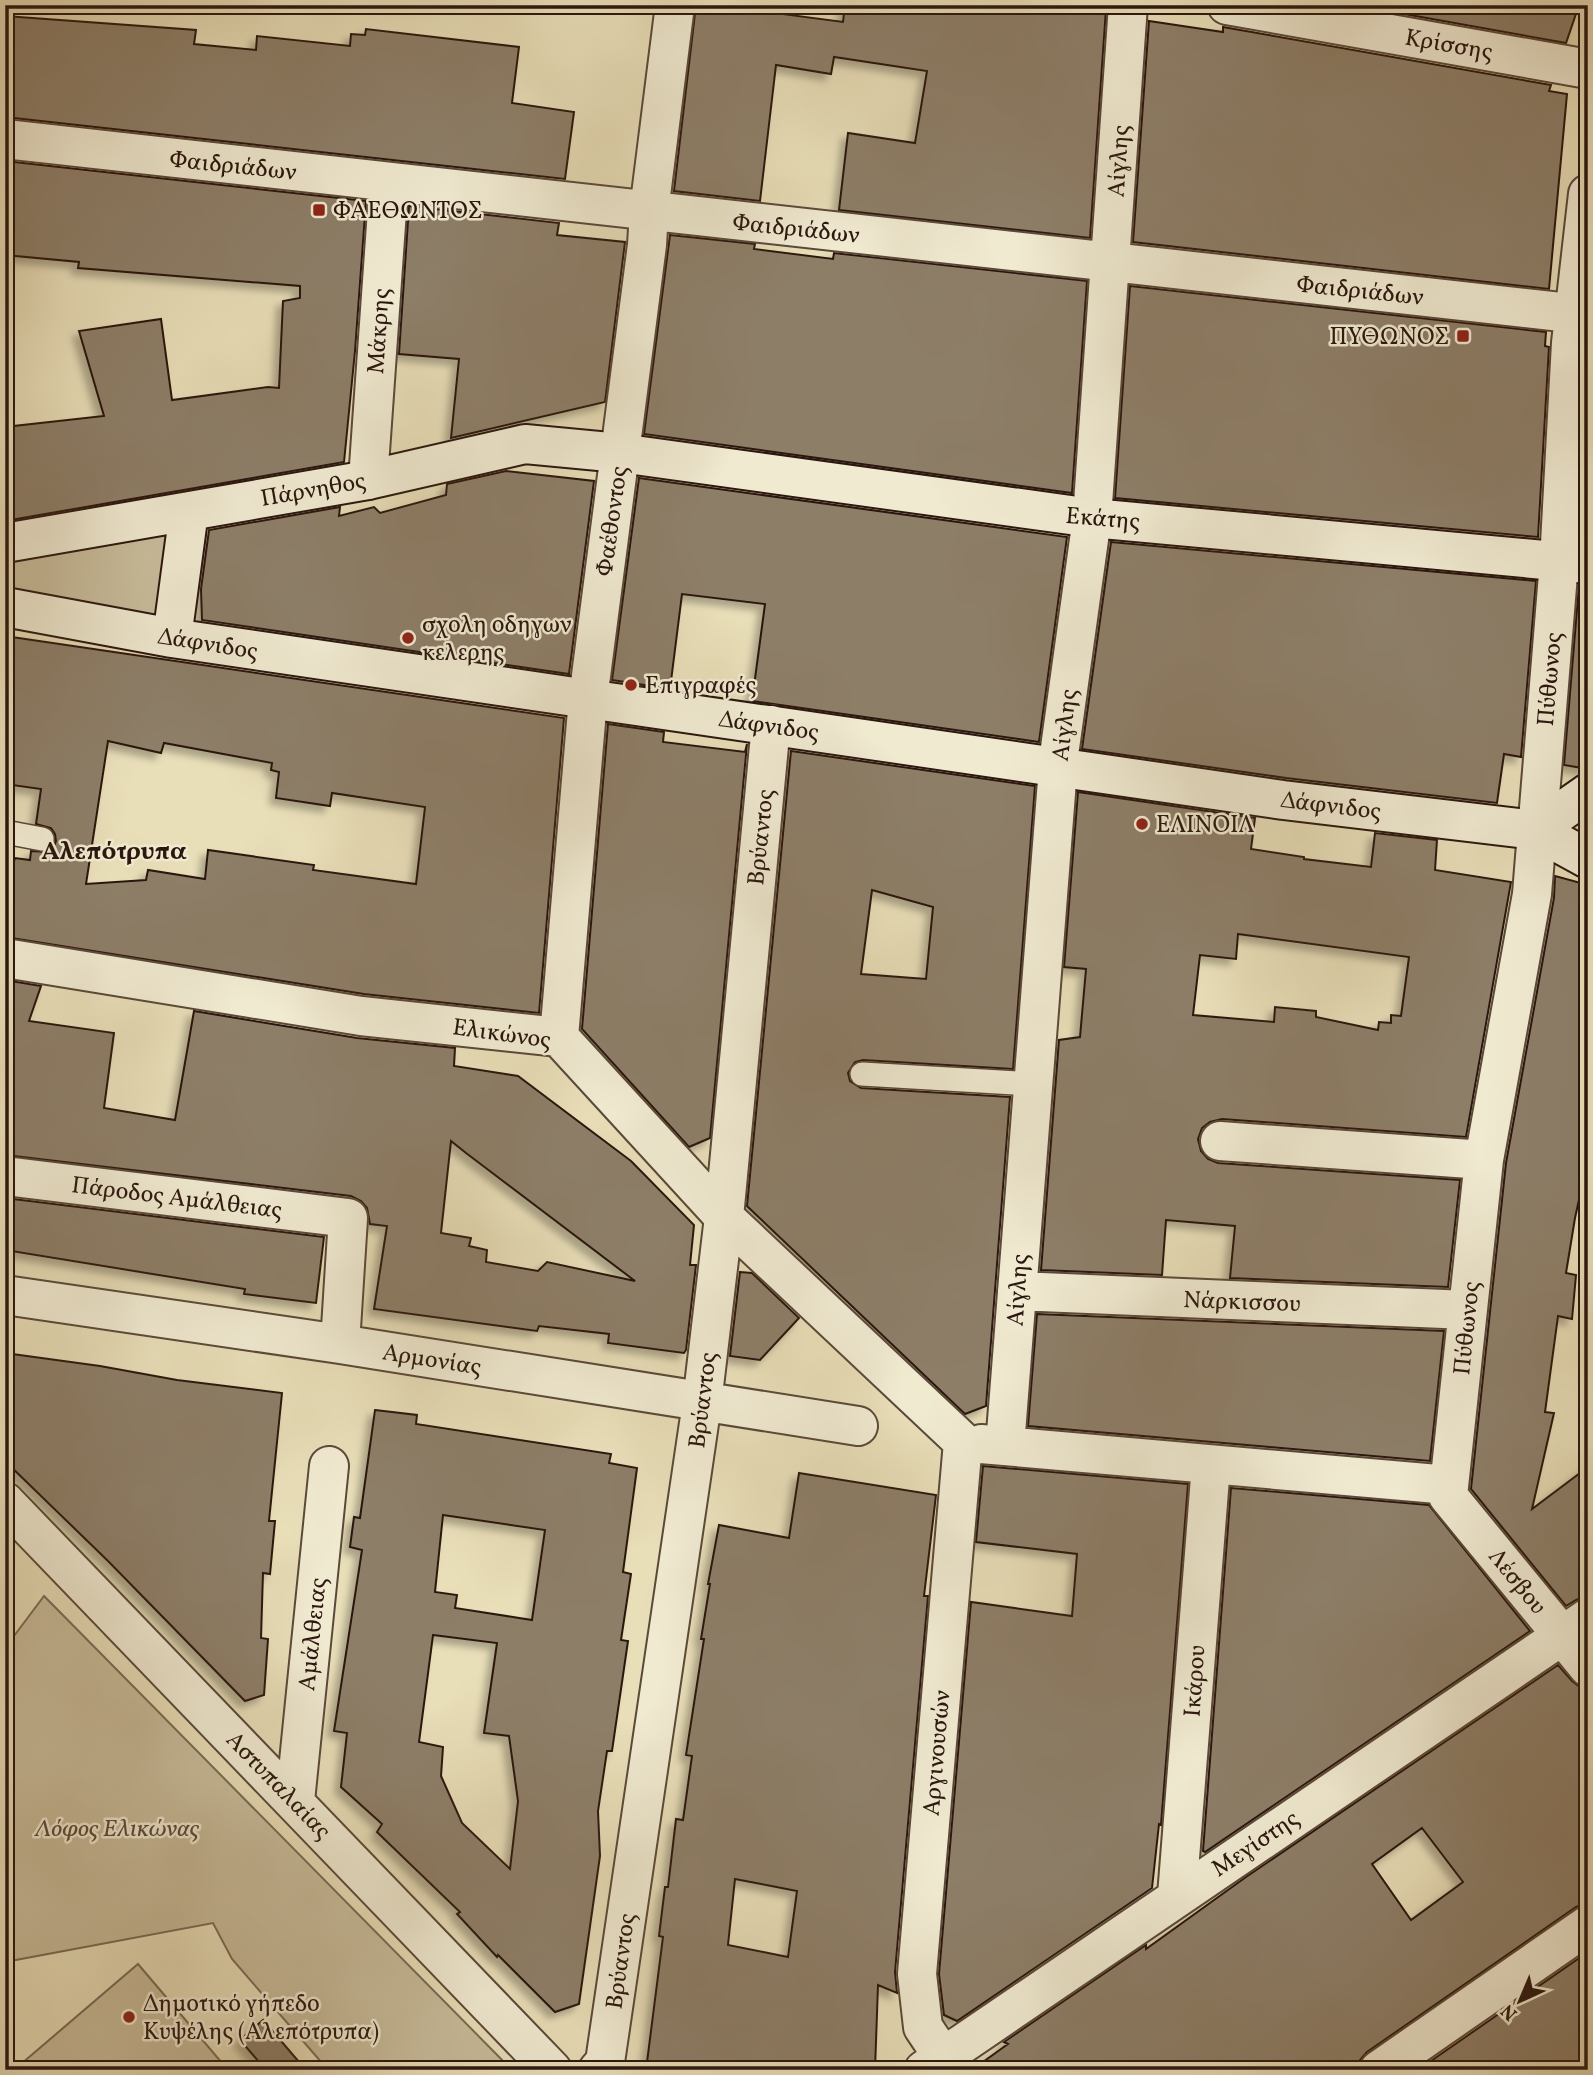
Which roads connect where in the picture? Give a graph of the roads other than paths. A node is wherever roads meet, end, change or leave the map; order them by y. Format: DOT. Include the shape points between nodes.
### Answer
graph roads {
  1 [pos="675,5"];
  2 [pos="1128,5"];
  3 [pos="1227,5"];
  4 [pos="1588,69"];
  5 [pos="5,139"];
  6 [pos="388,182"];
  7 [pos="1588,194"];
  8 [pos="649,211"];
  9 [pos="1108,262"];
  10 [pos="1581,315"];
  11 [pos="621,453"];
  12 [pos="368,480"];
  13 [pos="189,511"];
  14 [pos="1092,518"];
  15 [pos="5,543"];
  16 [pos="1573,563"];
  17 [pos="5,607"];
  18 [pos="172,638"];
  19 [pos="588,699"];
  20 [pos="771,725"];
  21 [pos="1059,767"];
  22 [pos="1588,793"];
  23 [pos="1535,830"];
  24 [pos="5,832"];
  25 [pos="42,839"];
  26 [pos="1588,859"];
  27 [pos="5,958"];
  28 [pos="559,1037"];
  29 [pos="862,1074"];
  30 [pos="1033,1084"];
  31 [pos="1220,1140"];
  32 [pos="1484,1160"];
  33 [pos="5,1176"];
  34 [pos="724,1217"];
  35 [pos="1017,1291"];
  36 [pos="5,1295"];
  37 [pos="1468,1310"];
  38 [pos="340,1344"];
  39 [pos="702,1403"];
  40 [pos="858,1426"];
  41 [pos="963,1442"];
  42 [pos="1005,1446"];
  43 [pos="1211,1465"];
  44 [pos="329,1466"];
  45 [pos="1449,1491"];
  46 [pos="5,1502"];
  47 [pos="1575,1627"];
  48 [pos="1588,1667"];
  49 [pos="295,1801"];
  50 [pos="1177,1896"];
  51 [pos="1588,1925"];
  52 [pos="941,2066"];
  53 [pos="552,2070"];
  54 [pos="598,2070"];
  55 [pos="1379,2070"];
  1 -- 8 [label="street, Φαέθοντος"];
  2 -- 9 [label="street, Αίγλης"];
  3 -- 4 [label="street, Κρίσσης"];
  5 -- 6 [label="street, Φαιδριάδων"];
  6 -- 8 [label="street, Φαιδριάδων"];
  6 -- 12 [label="street, Μάκρης"];
  7 -- 10 [label="street, Πύθωνος"];
  8 -- 9 [label="street, Φαιδριάδων"];
  8 -- 11 [label="street, Φαέθοντος"];
  9 -- 10 [label="street, Φαιδριάδων"];
  9 -- 14 [label="street, Αίγλης"];
  10 -- 16 [label="street, Πύθωνος"];
  11 -- 12 [label="street, Πάρνηθος" via="525,444"];
  11 -- 14 [label="street, Εκάτης"];
  11 -- 19 [label="street, Φαέθοντος"];
  12 -- 13 [label="street, Πάρνηθος"];
  13 -- 15 [label="street, Πάρνηθος"];
  13 -- 18 [label="street"];
  14 -- 16 [label="street, Εκάτης"];
  14 -- 21 [label="street, Αίγλης"];
  16 -- 23 [label="street, Πύθωνος"];
  17 -- 18 [label="street, Δάφνιδος"];
  18 -- 19 [label="street, Δάφνιδος"];
  19 -- 20 [label="street, Δάφνιδος"];
  19 -- 28 [label="street, Φαέθοντος"];
  20 -- 21 [label="street, Δάφνιδος"];
  20 -- 34 [label="street, Βρύαντος"];
  21 -- 23 [label="street, Δάφνιδος"];
  21 -- 30 [label="street, Αίγλης"];
  22 -- 23 [label="street"];
  23 -- 26 [label="street"];
  23 -- 32 [label="street, Πύθωνος" via="1532,894"];
  24 -- 25 [label="lane"];
  27 -- 28 [label="street, Ελικώνος" via="361,1016"];
  28 -- 34 [label="street, Ελικώνος"];
  29 -- 30 [label="lane"];
  30 -- 35 [label="street, Αίγλης"];
  31 -- 32 [label="street"];
  32 -- 37 [label="street, Πύθωνος"];
  33 -- 38 [label="street, Πάροδος Αμάλθειας" via="348,1218"];
  34 -- 39 [label="street, Βρύαντος"];
  34 -- 41 [label="street, Ελικώνος"];
  35 -- 37 [label="street, Νάρκισσου"];
  35 -- 42 [label="street, Αίγλης"];
  36 -- 38 [label="street, Αρμονίας"];
  37 -- 45 [label="street, Πύθωνος"];
  38 -- 39 [label="street, Αρμονίας"];
  39 -- 40 [label="street, Αρμονίας"];
  39 -- 54 [label="street, Βρύαντος" via="606,2062"];
  41 -- 42 [label="street"];
  41 -- 52 [label="street, Αργινουσών" via="917,1974 923,2027"];
  42 -- 43 [label="street"];
  43 -- 45 [label="street"];
  43 -- 50 [label="street, Ικάρου"];
  44 -- 49 [label="street, Αμάλθειας"];
  45 -- 47 [label="street, Λέσβου"];
  46 -- 49 [label="street, Αστυπαλαίας"];
  47 -- 48 [label="street, Λέσβου"];
  47 -- 50 [label="street, Μεγίστης"];
  49 -- 53 [label="street, Αστυπαλαίας"];
  50 -- 52 [label="street, Μεγίστης"];
  51 -- 55 [label="street"];
}
